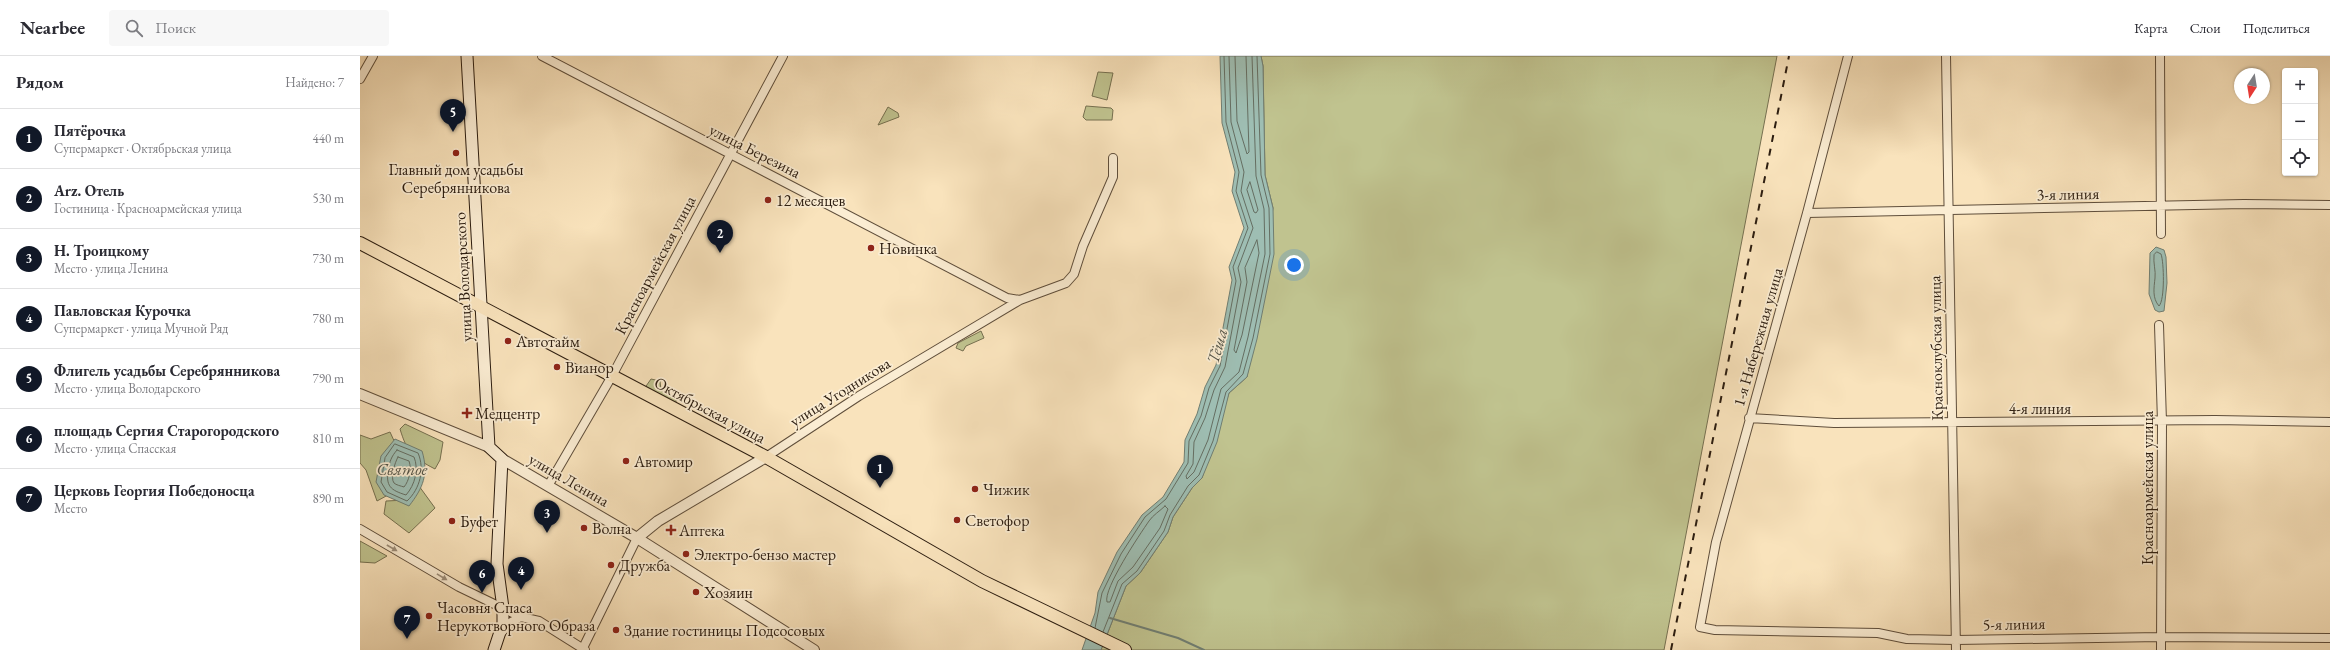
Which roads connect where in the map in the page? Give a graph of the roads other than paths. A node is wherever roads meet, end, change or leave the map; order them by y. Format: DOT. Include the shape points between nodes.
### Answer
graph roads {
  1 [pos="373,56"];
  2 [pos="467,56"];
  3 [pos="542,56"];
  4 [pos="783,56"];
  5 [pos="1848,56"];
  6 [pos="1946,56"];
  7 [pos="2160,56"];
  8 [pos="360,79"];
  9 [pos="730,155"];
  10 [pos="1113,158"];
  11 [pos="2330,205"];
  12 [pos="2160,207"];
  13 [pos="1948,209"];
  14 [pos="1807,214"];
  15 [pos="2161,234"];
  16 [pos="360,243"];
  17 [pos="1020,300"];
  18 [pos="481,308"];
  19 [pos="2159,326"];
  20 [pos="612,376"];
  21 [pos="360,394"];
  22 [pos="1749,418"];
  23 [pos="1951,422"];
  24 [pos="2162,422"];
  25 [pos="2330,422"];
  26 [pos="489,447"];
  27 [pos="766,458"];
  28 [pos="502,459"];
  29 [pos="548,486"];
  30 [pos="360,529"];
  31 [pos="637,538"];
  32 [pos="503,608"];
  33 [pos="521,617"];
  34 [pos="1700,627"];
  35 [pos="2161,637"];
  36 [pos="2330,638"];
  37 [pos="1956,640"];
  38 [pos="495,648"];
  39 [pos="583,650"];
  40 [pos="814,650"];
  41 [pos="1125,650"];
  42 [pos="1956,650"];
  43 [pos="2161,650"];
  1 -- 8 [label="street"];
  2 -- 18 [label="main road, улица Володарского"];
  3 -- 9 [label="street, улица Березина"];
  4 -- 9 [label="street, Красноармейская улица"];
  5 -- 14 [label="street, 1-я Набережная улица"];
  6 -- 13 [label="street, Красноклубская улица"];
  7 -- 12 [label="street"];
  9 -- 17 [label="street, улица Березина" via="1007,298"];
  9 -- 20 [label="street, Красноармейская улица"];
  10 -- 17 [label="street, улица Угодникова" via="1113,177 1083,246 1074,274 1066,283"];
  11 -- 12 [label="street, 3-я линия" via="2244,204"];
  12 -- 13 [label="street, 3-я линия"];
  12 -- 15 [label="street"];
  13 -- 14 [label="street, 3-я линия"];
  13 -- 23 [label="street, Красноклубская улица"];
  14 -- 22 [label="street, 1-я Набережная улица"];
  16 -- 18 [label="main road, Октябрьская улица"];
  17 -- 27 [label="street, улица Угодникова" via="859,396"];
  18 -- 20 [label="main road, Октябрьская улица"];
  18 -- 26 [label="main road, улица Володарского"];
  19 -- 24 [label="street, Красноармейская улица"];
  20 -- 27 [label="main road, Октябрьская улица"];
  20 -- 29 [label="street, Красноармейская улица"];
  21 -- 26 [label="street, улица Ленина"];
  22 -- 23 [label="street, 4-я линия" via="1834,423"];
  22 -- 34 [label="street, 1-я Набережная улица" via="1716,542"];
  23 -- 24 [label="street, 4-я линия"];
  23 -- 37 [label="street, Красноклубская улица"];
  24 -- 25 [label="street, 4-я линия"];
  24 -- 35 [label="street, Красноармейская улица"];
  26 -- 28 [label="main road, улица Ленина"];
  27 -- 31 [label="street, улица Угодникова" via="658,521"];
  27 -- 41 [label="main road, Октябрьская улица" via="982,580"];
  28 -- 29 [label="street, улица Ленина"];
  28 -- 32 [label="main road" via="497,564"];
  29 -- 31 [label="street, улица Ленина"];
  30 -- 32 [label="street, one-way" via="459,587"];
  31 -- 39 [label="street"];
  31 -- 40 [label="street, улица Ленина"];
  32 -- 33 [label="street"];
  32 -- 38 [label="main road"];
  33 -- 38 [label="street" via="511,622 502,632"];
  33 -- 39 [label="street" via="539,621"];
  34 -- 37 [label="street, 5-я линия" via="1715,630 1878,633 1907,639"];
  35 -- 36 [label="street, 5-я линия"];
  35 -- 37 [label="street, 5-я линия"];
  35 -- 43 [label="street, Красноармейская улица"];
  37 -- 42 [label="street, Красноклубская улица"];
}
